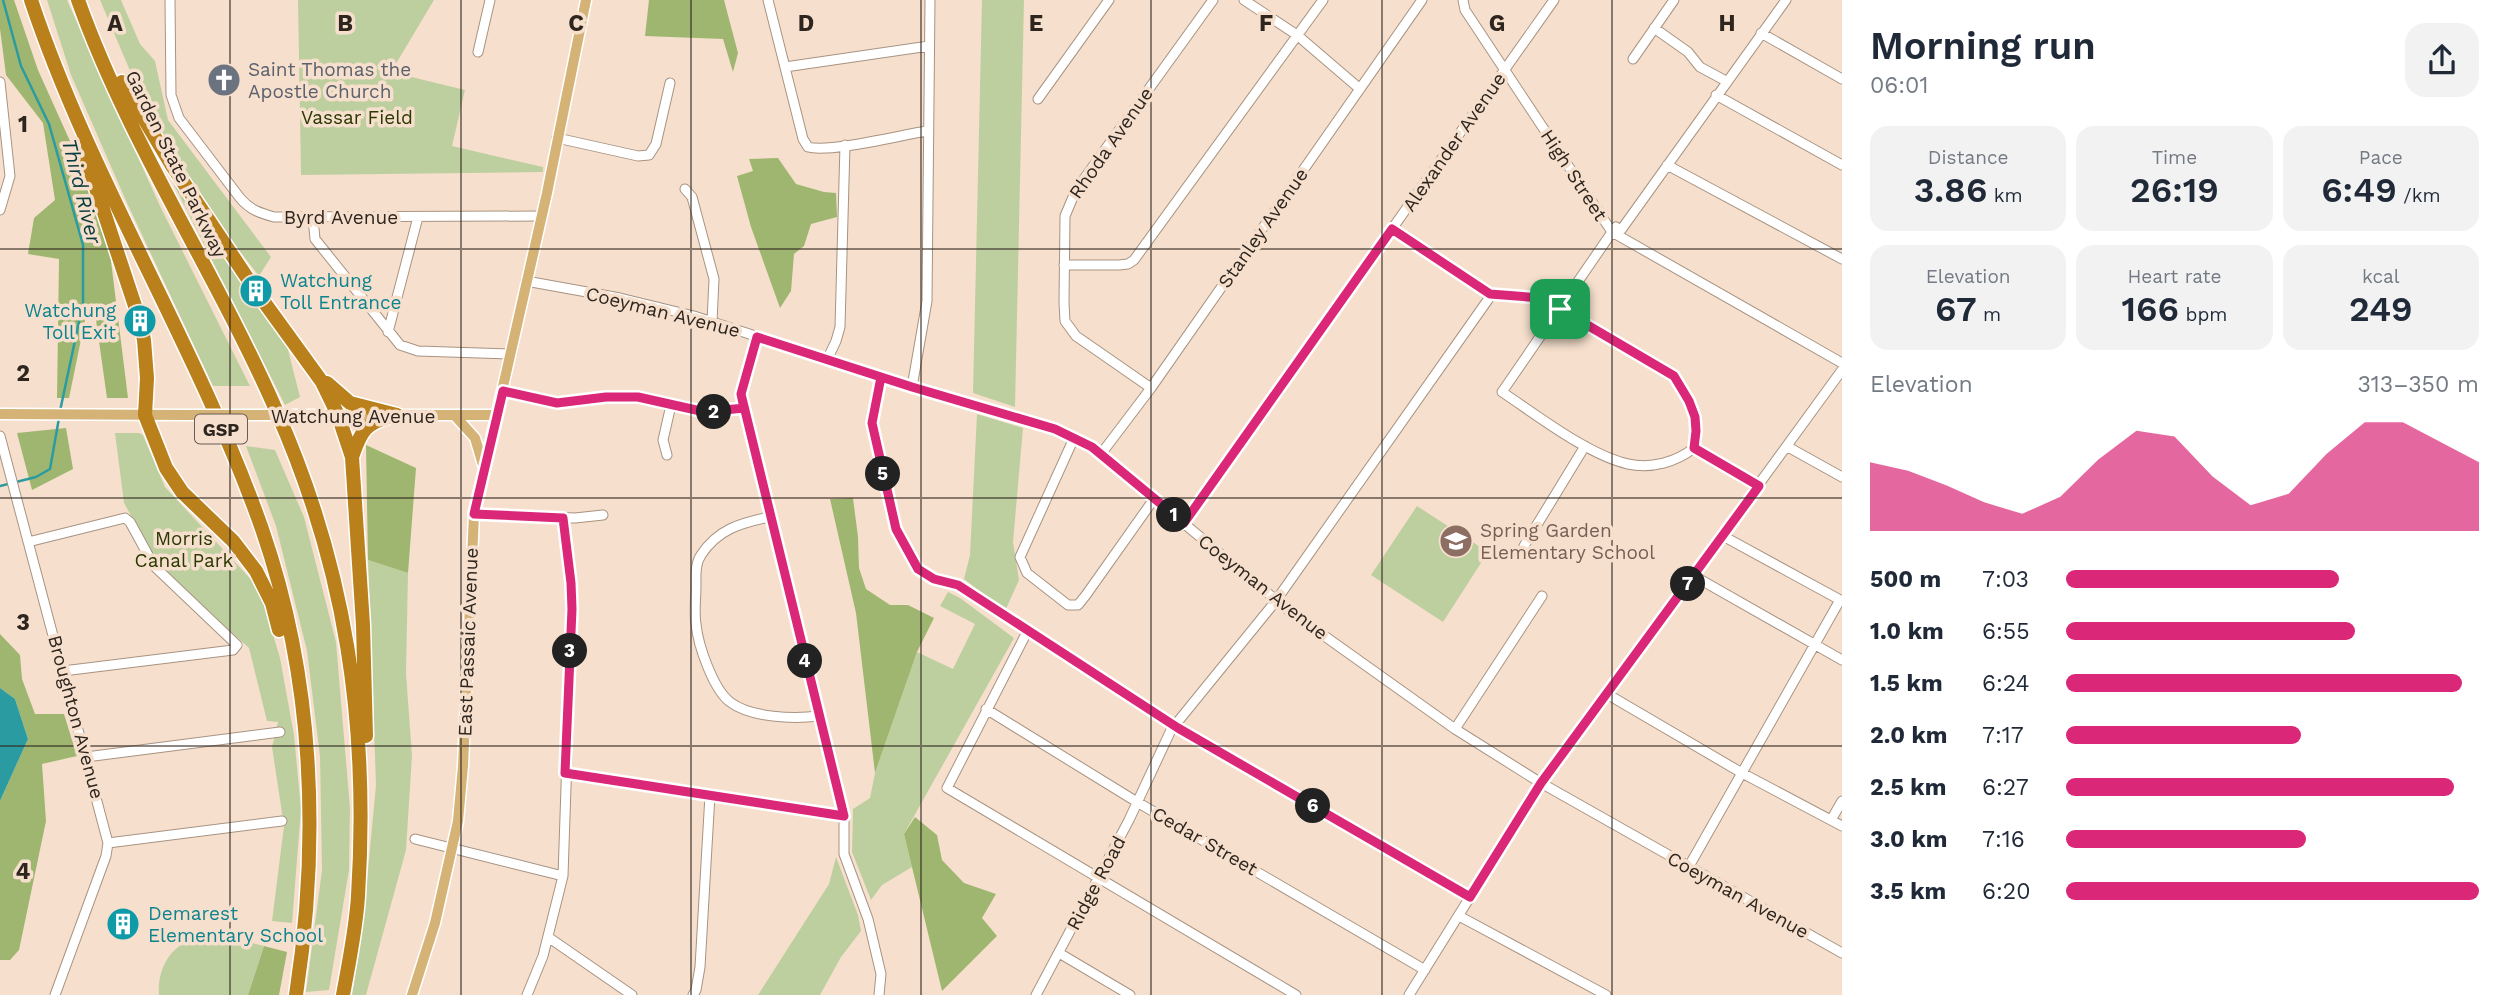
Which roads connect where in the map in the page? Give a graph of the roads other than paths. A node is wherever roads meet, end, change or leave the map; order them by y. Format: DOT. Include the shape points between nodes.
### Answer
graph roads {
  1 [pos="31,0"];
  2 [pos="170,0"];
  3 [pos="490,0"];
  4 [pos="586,0"];
  5 [pos="768,0"];
  6 [pos="930,0"];
  7 [pos="1109,0"];
  8 [pos="1213,0"];
  9 [pos="1244,0"];
  10 [pos="1322,0"];
  11 [pos="1422,0"];
  12 [pos="1463,0"];
  13 [pos="1554,0"];
  14 [pos="1674,0"];
  15 [pos="1786,0"];
  16 [pos="80,5"];
  17 [pos="1654,28"];
  18 [pos="1761,33"];
  19 [pos="1297,35"];
  20 [pos="929,46"];
  21 [pos="478,52"];
  22 [pos="1633,59"];
  23 [pos="785,67"];
  24 [pos="1505,70"];
  25 [pos="1842,79"];
  26 [pos="1726,81"];
  27 [pos="0,82"];
  28 [pos="670,83"];
  29 [pos="61,84"];
  30 [pos="1360,89"];
  31 [pos="1716,95"];
  32 [pos="1038,99"];
  33 [pos="927,131"];
  34 [pos="557,138"];
  35 [pos="3,141"];
  36 [pos="845,145"];
  37 [pos="1667,165"];
  38 [pos="1842,165"];
  39 [pos="685,189"];
  40 [pos="0,210"];
  41 [pos="542,216"];
  42 [pos="418,217"];
  43 [pos="313,218"];
  44 [pos="1392,229"];
  45 [pos="1612,232"];
  46 [pos="1842,260"];
  47 [pos="1064,265"];
  48 [pos="526,281"];
  49 [pos="1492,294"];
  50 [pos="1560,309"];
  51 [pos="712,322"];
  52 [pos="388,332"];
  53 [pos="757,337"];
  54 [pos="511,354"];
  55 [pos="827,359"];
  56 [pos="1842,363"];
  57 [pos="1842,370"];
  58 [pos="317,372"];
  59 [pos="881,377"];
  60 [pos="912,387"];
  61 [pos="1151,388"];
  62 [pos="503,391"];
  63 [pos="671,405"];
  64 [pos="744,408"];
  65 [pos="0,414"];
  66 [pos="145,415"];
  67 [pos="338,415"];
  68 [pos="397,415"];
  69 [pos="496,415"];
  70 [pos="456,417"];
  71 [pos="0,436"];
  72 [pos="1074,438"];
  73 [pos="1585,446"];
  74 [pos="1788,447"];
  75 [pos="1694,448"];
  76 [pos="1101,454"];
  77 [pos="667,455"];
  78 [pos="352,457"];
  79 [pos="482,477"];
  80 [pos="1842,477"];
  81 [pos="1759,486"];
  82 [pos="1154,499"];
  83 [pos="474,514"];
  84 [pos="603,514"];
  85 [pos="769,517"];
  86 [pos="563,518"];
  87 [pos="1184,523"];
  88 [pos="1723,536"];
  89 [pos="28,542"];
  90 [pos="1524,547"];
  91 [pos="1694,576"];
  92 [pos="1542,596"];
  93 [pos="1276,601"];
  94 [pos="1841,601"];
  95 [pos="1028,630"];
  96 [pos="1815,645"];
  97 [pos="1842,660"];
  98 [pos="63,671"];
  99 [pos="1607,694"];
  100 [pos="986,709"];
  101 [pos="819,716"];
  102 [pos="1174,725"];
  103 [pos="1455,729"];
  104 [pos="280,732"];
  105 [pos="306,743"];
  106 [pos="86,757"];
  107 [pos="361,762"];
  108 [pos="565,773"];
  109 [pos="1742,773"];
  110 [pos="1541,783"];
  111 [pos="710,795"];
  112 [pos="1842,801"];
  113 [pos="1138,802"];
  114 [pos="844,816"];
  115 [pos="1831,820"];
  116 [pos="282,821"];
  117 [pos="1842,826"];
  118 [pos="415,839"];
  119 [pos="108,843"];
  120 [pos="453,848"];
  121 [pos="1688,868"];
  122 [pos="563,876"];
  123 [pos="1098,879"];
  124 [pos="1470,897"];
  125 [pos="1459,916"];
  126 [pos="548,937"];
  127 [pos="1059,953"];
  128 [pos="1842,953"];
  129 [pos="1425,970"];
  130 [pos="55,995"];
  131 [pos="296,995"];
  132 [pos="344,995"];
  133 [pos="412,995"];
  134 [pos="527,995"];
  135 [pos="632,995"];
  136 [pos="693,995"];
  137 [pos="879,995"];
  138 [pos="1036,995"];
  139 [pos="1130,995"];
  140 [pos="1296,995"];
  141 [pos="1409,995"];
  142 [pos="1606,995"];
  1 -- 29 [label="highway, GSP"];
  2 -- 43 [label="street, Byrd Avenue" via="171,95 179,118 248,207 274,217"];
  3 -- 21 [label="street"];
  4 -- 34 [label="main road, East Passaic Avenue"];
  5 -- 23 [label="street"];
  6 -- 20 [label="street"];
  7 -- 32 [label="street"];
  8 -- 47 [label="street, Rhoda Avenue" via="1076,190 1065,216"];
  9 -- 19 [label="street"];
  10 -- 19 [label="street"];
  11 -- 30 [label="street, Stanley Avenue"];
  12 -- 24 [label="street, High Street"];
  13 -- 24 [label="street, Alexander Avenue"];
  14 -- 17 [label="street"];
  15 -- 18 [label="street"];
  16 -- 58 [label="highway" via="165,155"];
  16 -- 107 [label="highway, Garden State Parkway / GSP" via="127,112 252,359 297,459 343,620"];
  17 -- 22 [label="street"];
  17 -- 26 [label="street" via="1688,52 1700,67"];
  18 -- 25 [label="street"];
  18 -- 26 [label="street"];
  19 -- 30 [label="street"];
  19 -- 47 [label="street" via="1134,260 1119,265"];
  20 -- 23 [label="street"];
  20 -- 33 [label="street"];
  23 -- 36 [label="street" via="805,144 811,148"];
  24 -- 44 [label="street, Alexander Avenue"];
  24 -- 45 [label="street, High Street"];
  26 -- 31 [label="street"];
  27 -- 35 [label="street"];
  28 -- 34 [label="street" via="656,144 649,155"];
  29 -- 66 [label="highway" via="140,321 147,378"];
  29 -- 105 [label="highway, GSP" via="200,381 258,518 290,635"];
  30 -- 61 [label="street, Stanley Avenue"];
  31 -- 37 [label="street"];
  31 -- 38 [label="street"];
  33 -- 36 [label="street"];
  33 -- 60 [label="street" via="927,301"];
  34 -- 41 [label="main road, East Passaic Avenue"];
  35 -- 40 [label="street" via="10,176"];
  36 -- 55 [label="street" via="840,327"];
  37 -- 45 [label="street" via="1621,230 1616,227"];
  37 -- 46 [label="street"];
  39 -- 51 [label="street" via="692,198 714,279"];
  41 -- 42 [label="street, Byrd Avenue"];
  41 -- 48 [label="main road, East Passaic Avenue"];
  42 -- 43 [label="street, Byrd Avenue"];
  42 -- 52 [label="street"];
  43 -- 52 [label="street" via="316,239"];
  44 -- 49 [label="street"];
  44 -- 87 [label="street, Alexander Avenue"];
  45 -- 50 [label="street"];
  45 -- 56 [label="street, High Street"];
  47 -- 61 [label="street, Rhoda Avenue" via="1069,328"];
  48 -- 51 [label="street, Coeyman Avenue" via="620,298"];
  48 -- 54 [label="main road, East Passaic Avenue"];
  49 -- 50 [label="street" via="1541,298"];
  49 -- 93 [label="street, Ridge Road"];
  50 -- 73 [label="street" via="1502,393"];
  50 -- 75 [label="street" via="1674,376 1695,417"];
  51 -- 53 [label="street, Coeyman Avenue"];
  52 -- 54 [label="street" via="407,349"];
  53 -- 55 [label="street, Coeyman Avenue"];
  53 -- 64 [label="street" via="741,394"];
  54 -- 62 [label="main road, East Passaic Avenue"];
  55 -- 59 [label="street, Coeyman Avenue"];
  57 -- 74 [label="street"];
  58 -- 67 [label="highway"];
  58 -- 68 [label="highway" via="350,403"];
  59 -- 60 [label="street, Coeyman Avenue"];
  59 -- 95 [label="street" via="872,423 896,529 906,550 918,569 958,585"];
  60 -- 72 [label="street, Coeyman Avenue"];
  61 -- 76 [label="street, Stanley Avenue"];
  62 -- 63 [label="street" via="557,403 638,397"];
  62 -- 69 [label="main road, East Passaic Avenue"];
  63 -- 64 [label="street" via="705,412"];
  63 -- 77 [label="street" via="663,440"];
  64 -- 85 [label="street"];
  65 -- 66 [label="main road, Watchung Avenue"];
  66 -- 67 [label="main road, Watchung Avenue, bridge"];
  66 -- 105 [label="highway" via="173,480 246,556 265,587"];
  67 -- 68 [label="main road, Watchung Avenue"];
  67 -- 78 [label="highway"];
  68 -- 70 [label="main road, Watchung Avenue"];
  68 -- 78 [label="highway" via="370,424"];
  69 -- 70 [label="main road, Watchung Avenue"];
  69 -- 79 [label="main road, East Passaic Avenue"];
  70 -- 79 [label="main road" via="475,438"];
  71 -- 89 [label="street, Broughton Avenue"];
  72 -- 76 [label="street, Coeyman Avenue"];
  72 -- 82 [label="street" via="1020,557 1027,573 1068,605 1077,605"];
  73 -- 75 [label="street" via="1642,466 1673,461"];
  73 -- 90 [label="street"];
  74 -- 80 [label="street"];
  74 -- 81 [label="street"];
  75 -- 81 [label="street"];
  76 -- 82 [label="street, Coeyman Avenue"];
  78 -- 107 [label="highway" via="367,706"];
  79 -- 83 [label="main road, East Passaic Avenue"];
  81 -- 88 [label="street"];
  82 -- 87 [label="street, Coeyman Avenue"];
  83 -- 86 [label="street"];
  83 -- 120 [label="main road, East Passaic Avenue" via="463,775"];
  84 -- 86 [label="street"];
  85 -- 101 [label="street"];
  85 -- 101 [label="street" via="729,528 699,559 699,640 711,673 730,702 772,716"];
  86 -- 108 [label="street" via="572,609"];
  87 -- 93 [label="street, Coeyman Avenue"];
  88 -- 91 [label="street"];
  88 -- 94 [label="street"];
  89 -- 98 [label="street, Broughton Avenue"];
  89 -- 98 [label="street" via="125,518 154,566 237,645 233,650"];
  91 -- 96 [label="street"];
  91 -- 99 [label="street"];
  92 -- 103 [label="street"];
  93 -- 102 [label="street, Ridge Road"];
  93 -- 103 [label="street, Coeyman Avenue"];
  94 -- 96 [label="street"];
  95 -- 100 [label="street"];
  95 -- 102 [label="street"];
  96 -- 97 [label="street"];
  96 -- 109 [label="street"];
  98 -- 106 [label="street, Broughton Avenue"];
  99 -- 109 [label="street"];
  99 -- 110 [label="street"];
  100 -- 113 [label="street, Cedar Street"];
  100 -- 123 [label="street" via="947,788"];
  101 -- 114 [label="street"];
  102 -- 113 [label="street, Ridge Road"];
  102 -- 124 [label="street"];
  103 -- 110 [label="street, Coeyman Avenue"];
  104 -- 106 [label="street"];
  105 -- 131 [label="highway, GSP" via="310,852"];
  106 -- 119 [label="street, Broughton Avenue"];
  107 -- 132 [label="highway, Garden State Parkway / GSP" via="358,897"];
  108 -- 111 [label="street"];
  108 -- 122 [label="street"];
  109 -- 115 [label="street"];
  109 -- 121 [label="street"];
  110 -- 121 [label="street, Coeyman Avenue"];
  110 -- 124 [label="street"];
  111 -- 114 [label="street"];
  111 -- 136 [label="street" via="700,967"];
  112 -- 115 [label="street"];
  113 -- 123 [label="street, Ridge Road"];
  113 -- 129 [label="street, Cedar Street"];
  114 -- 137 [label="street" via="844,854 868,919 881,974"];
  115 -- 117 [label="street"];
  116 -- 119 [label="street"];
  118 -- 120 [label="street"];
  119 -- 130 [label="street"];
  120 -- 122 [label="street"];
  120 -- 133 [label="main road, East Passaic Avenue"];
  121 -- 128 [label="street, Coeyman Avenue"];
  122 -- 126 [label="street"];
  123 -- 127 [label="street, Ridge Road"];
  123 -- 140 [label="street"];
  124 -- 125 [label="street"];
  125 -- 129 [label="street"];
  125 -- 142 [label="street"];
  126 -- 134 [label="street"];
  126 -- 135 [label="street"];
  127 -- 138 [label="street, Ridge Road"];
  127 -- 139 [label="street"];
  129 -- 141 [label="street"];
}
